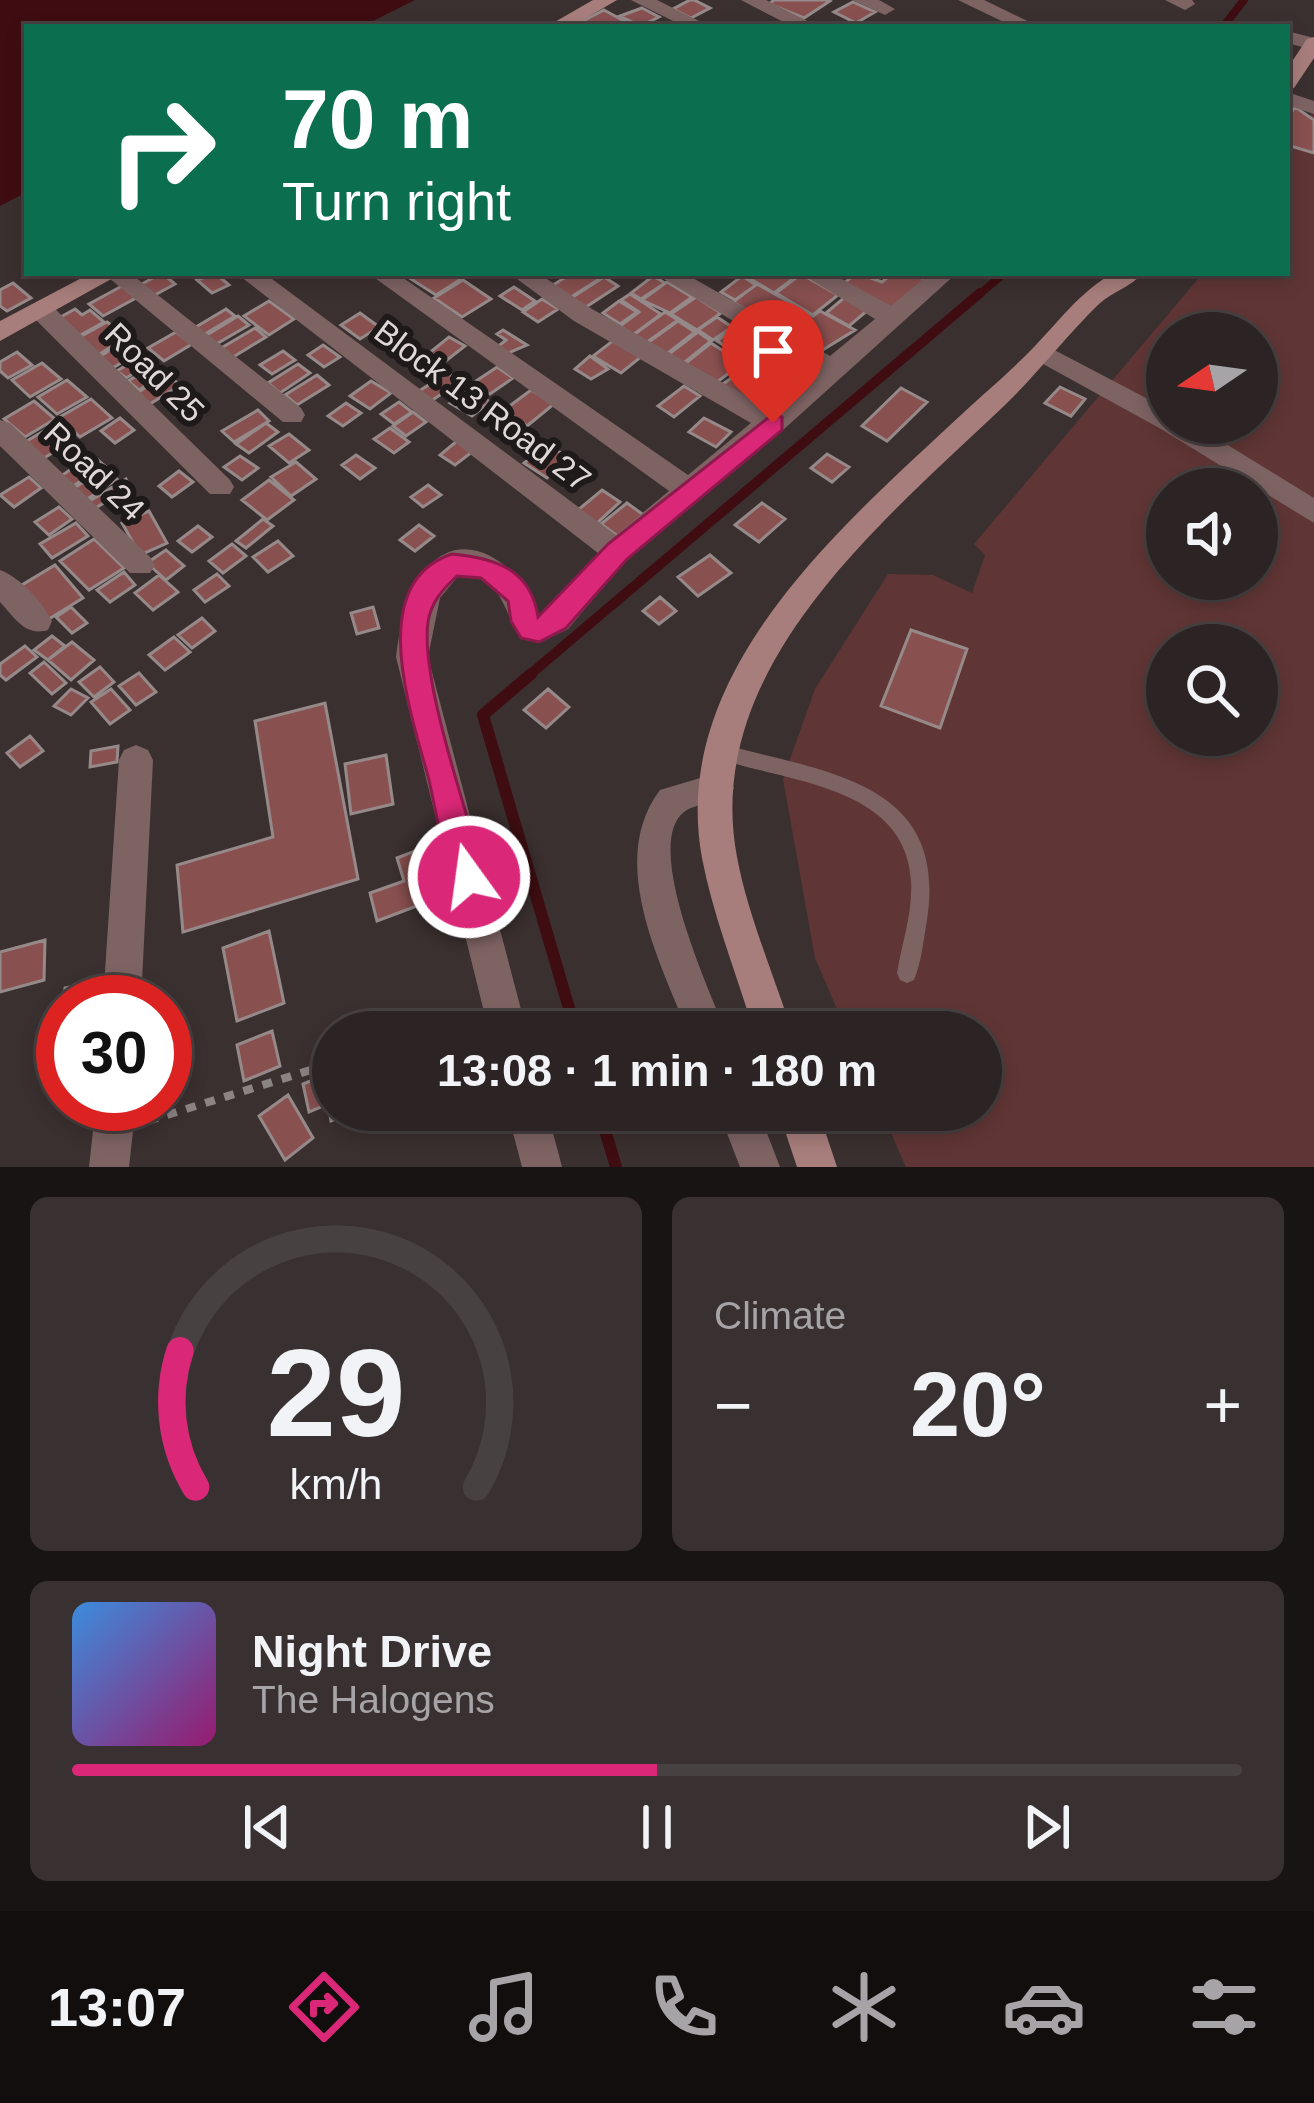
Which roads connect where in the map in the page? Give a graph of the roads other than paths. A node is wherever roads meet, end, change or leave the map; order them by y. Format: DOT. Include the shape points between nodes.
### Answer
graph roads {
  1 [pos="608,0"];
  2 [pos="641,0"];
  3 [pos="751,0"];
  4 [pos="862,0"];
  5 [pos="968,0"];
  6 [pos="885,9"];
  7 [pos="570,24"];
  8 [pos="694,24"];
  9 [pos="803,24"];
  10 [pos="1023,24"];
  11 [pos="1311,52"];
  12 [pos="1290,80"];
  13 [pos="107,276"];
  14 [pos="117,276"];
  15 [pos="252,276"];
  16 [pos="384,276"];
  17 [pos="525,276"];
  18 [pos="671,276"];
  19 [pos="817,276"];
  20 [pos="941,276"];
  21 [pos="1126,276"];
  22 [pos="40,310"];
  23 [pos="892,317"];
  24 [pos="0,332"];
  25 [pos="1043,353"];
  26 [pos="834,370"];
  27 [pos="1146,409"];
  28 [pos="292,415"];
  29 [pos="773,423"];
  30 [pos="0,430"];
  31 [pos="1226,444"];
  32 [pos="220,487"];
  33 [pos="691,492"];
  34 [pos="1314,512"];
  35 [pos="617,551"];
  36 [pos="140,565"];
  37 [pos="0,582"];
  38 [pos="37,621"];
  39 [pos="722,752"];
  40 [pos="136,760"];
  41 [pos="717,788"];
  42 [pos="907,973"];
  43 [pos="124,975"];
  44 [pos="503,1011"];
  45 [pos="699,1011"];
  46 [pos="767,1011"];
  47 [pos="533,1131"];
  48 [pos="746,1131"];
  49 [pos="805,1131"];
  50 [pos="542,1167"];
  51 [pos="760,1167"];
  52 [pos="817,1167"];
  1 -- 7 [label="street"];
  2 -- 8 [label="street"];
  3 -- 9 [label="street"];
  4 -- 6 [label="street"];
  5 -- 10 [label="street"];
  11 -- 12 [label="street"];
  13 -- 22 [label="street"];
  14 -- 28 [label="street"];
  15 -- 35 [label="street, Block 13 Road 27"];
  16 -- 33 [label="street"];
  17 -- 29 [label="street"];
  18 -- 26 [label="street"];
  19 -- 23 [label="street"];
  20 -- 23 [label="street"];
  21 -- 25 [label="street" via="1092,296"];
  22 -- 24 [label="street"];
  22 -- 32 [label="street, Road 25"];
  23 -- 26 [label="street"];
  25 -- 27 [label="street"];
  25 -- 39 [label="street" via="892,496 785,614 754,659"];
  26 -- 29 [label="street"];
  29 -- 33 [label="street"];
  30 -- 36 [label="street, Road 24"];
  31 -- 34 [label="street"];
  33 -- 35 [label="street"];
  35 -- 44 [label="street" via="539,631 525,621 521,598 506,580 469,563 452,565 428,586 415,618 412,658"];
  37 -- 38 [label="street"];
  39 -- 41 [label="street"];
  39 -- 42 [label="lane" via="863,792 895,812 913,841 921,880"];
  40 -- 43 [label="street"];
  41 -- 45 [label="street" via="674,799 658,817 652,850 661,905"];
  41 -- 46 [label="street" via="719,856"];
  47 -- 50 [label="street"];
  48 -- 51 [label="street"];
  49 -- 52 [label="street"];
}
